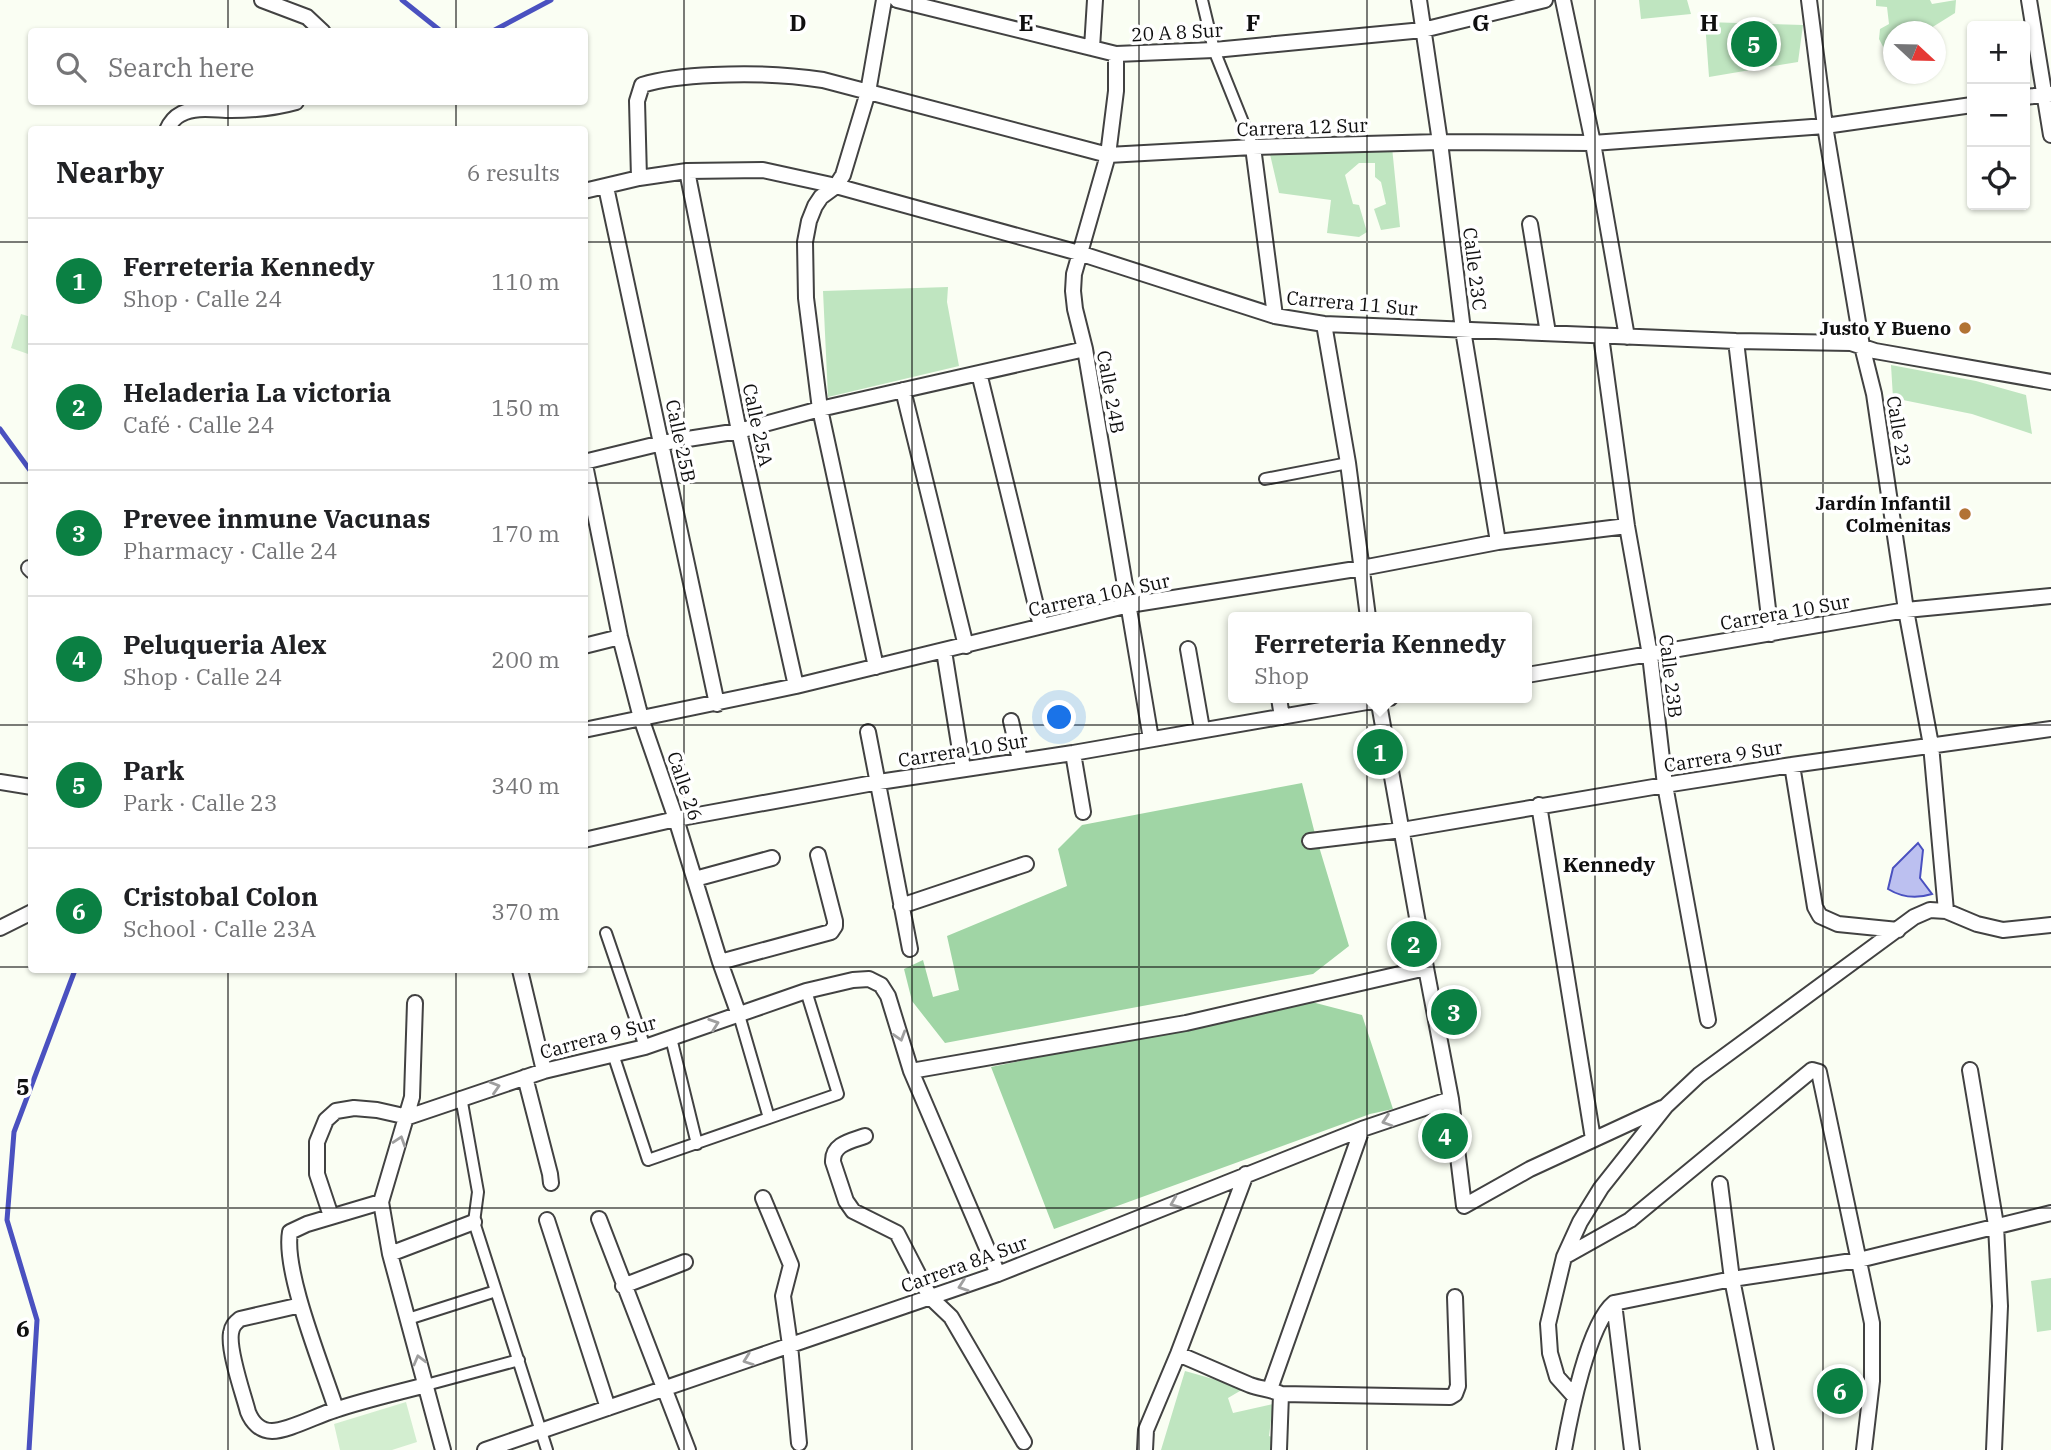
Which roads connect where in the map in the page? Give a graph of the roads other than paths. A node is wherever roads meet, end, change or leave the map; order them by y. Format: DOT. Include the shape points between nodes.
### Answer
graph roads {
  1 [pos="262,0"];
  2 [pos="884,0"];
  3 [pos="897,0"];
  4 [pos="1095,0"];
  5 [pos="1202,0"];
  6 [pos="1419,0"];
  7 [pos="1545,0"];
  8 [pos="1563,0"];
  9 [pos="1809,0"];
  10 [pos="2029,0"];
  11 [pos="318,28"];
  12 [pos="1423,30"];
  13 [pos="1091,48"];
  14 [pos="1214,50"];
  15 [pos="1116,54"];
  16 [pos="867,92"];
  17 [pos="2048,94"];
  18 [pos="2030,96"];
  19 [pos="286,105"];
  20 [pos="1967,106"];
  21 [pos="168,126"];
  22 [pos="1825,126"];
  23 [pos="2051,135"];
  24 [pos="1440,142"];
  25 [pos="1593,143"];
  26 [pos="1253,147"];
  27 [pos="1108,155"];
  28 [pos="687,172"];
  29 [pos="639,178"];
  30 [pos="836,186"];
  31 [pos="606,187"];
  32 [pos="588,190"];
  33 [pos="1530,224"];
  34 [pos="1079,253"];
  35 [pos="1275,316"];
  36 [pos="1324,324"];
  37 [pos="1463,330"];
  38 [pos="1548,333"];
  39 [pos="1601,336"];
  40 [pos="1627,337"];
  41 [pos="1736,341"];
  42 [pos="1862,346"];
  43 [pos="1085,349"];
  44 [pos="979,373"];
  45 [pos="2051,382"];
  46 [pos="903,390"];
  47 [pos="820,409"];
  48 [pos="738,431"];
  49 [pos="662,443"];
  50 [pos="588,460"];
  51 [pos="1349,463"];
  52 [pos="588,476"];
  53 [pos="1265,479"];
  54 [pos="1628,526"];
  55 [pos="1498,542"];
  56 [pos="1362,568"];
  57 [pos="2051,596"];
  58 [pos="1129,605"];
  59 [pos="1906,610"];
  60 [pos="1367,612"];
  61 [pos="1041,626"];
  62 [pos="1771,634"];
  63 [pos="620,637"];
  64 [pos="588,645"];
  65 [pos="966,646"];
  66 [pos="1188,649"];
  67 [pos="944,651"];
  68 [pos="1650,655"];
  69 [pos="876,667"];
  70 [pos="1532,674"];
  71 [pos="796,686"];
  72 [pos="1280,703"];
  73 [pos="1356,703"];
  74 [pos="1383,703"];
  75 [pos="717,704"];
  76 [pos="1282,717"];
  77 [pos="641,718"];
  78 [pos="1011,721"];
  79 [pos="588,729"];
  80 [pos="1202,729"];
  81 [pos="2051,729"];
  82 [pos="868,732"];
  83 [pos="1151,739"];
  84 [pos="1931,746"];
  85 [pos="1073,753"];
  86 [pos="1020,760"];
  87 [pos="1792,765"];
  88 [pos="963,769"];
  89 [pos="0,782"];
  90 [pos="879,782"];
  91 [pos="1665,785"];
  92 [pos="28,786"];
  93 [pos="1539,805"];
  94 [pos="1083,812"];
  95 [pos="676,819"];
  96 [pos="1402,830"];
  97 [pos="588,839"];
  98 [pos="1310,841"];
  99 [pos="818,855"];
  100 [pos="772,858"];
  101 [pos="1026,864"];
  102 [pos="695,879"];
  103 [pos="901,906"];
  104 [pos="1946,911"];
  105 [pos="28,914"];
  106 [pos="2051,925"];
  107 [pos="0,928"];
  108 [pos="1898,930"];
  109 [pos="606,933"];
  110 [pos="911,949"];
  111 [pos="720,962"];
  112 [pos="1426,968"];
  113 [pos="521,973"];
  114 [pos="806,992"];
  115 [pos="415,1003"];
  116 [pos="739,1015"];
  117 [pos="1708,1020"];
  118 [pos="671,1038"];
  119 [pos="645,1047"];
  120 [pos="613,1054"];
  121 [pos="1970,1070"];
  122 [pos="544,1071"];
  123 [pos="911,1071"];
  124 [pos="525,1077"];
  125 [pos="461,1097"];
  126 [pos="1451,1099"];
  127 [pos="1666,1106"];
  128 [pos="408,1117"];
  129 [pos="769,1118"];
  130 [pos="1362,1129"];
  131 [pos="865,1136"];
  132 [pos="1593,1139"];
  133 [pos="696,1143"];
  134 [pos="1246,1174"];
  135 [pos="551,1183"];
  136 [pos="1720,1184"];
  137 [pos="763,1198"];
  138 [pos="381,1202"];
  139 [pos="2051,1213"];
  140 [pos="331,1216"];
  141 [pos="599,1219"];
  142 [pos="547,1220"];
  143 [pos="474,1222"];
  144 [pos="1996,1225"];
  145 [pos="390,1254"];
  146 [pos="1564,1257"];
  147 [pos="1859,1259"];
  148 [pos="685,1262"];
  149 [pos="998,1273"];
  150 [pos="1732,1279"];
  151 [pos="623,1286"];
  152 [pos="496,1291"];
  153 [pos="930,1297"];
  154 [pos="1455,1297"];
  155 [pos="1614,1303"];
  156 [pos="302,1305"];
  157 [pos="408,1319"];
  158 [pos="790,1345"];
  159 [pos="1178,1354"];
  160 [pos="519,1360"];
  161 [pos="426,1385"];
  162 [pos="665,1388"];
  163 [pos="1276,1392"];
  164 [pos="1574,1396"];
  165 [pos="608,1408"];
  166 [pos="337,1409"];
  167 [pos="542,1431"];
  168 [pos="799,1443"];
  169 [pos="1024,1443"];
  170 [pos="443,1450"];
  171 [pos="485,1450"];
  172 [pos="547,1450"];
  173 [pos="688,1450"];
  174 [pos="1145,1450"];
  175 [pos="1279,1450"];
  176 [pos="1564,1450"];
  177 [pos="1632,1450"];
  178 [pos="1766,1450"];
  179 [pos="1864,1450"];
  180 [pos="1994,1450"];
  1 -- 11 [label="street" via="307,18"];
  2 -- 16 [label="street"];
  3 -- 13 [label="street, 20 A 8 Sur"];
  4 -- 13 [label="street"];
  5 -- 14 [label="street"];
  6 -- 12 [label="street, Calle 23C"];
  7 -- 12 [label="street, 20 A 8 Sur"];
  8 -- 25 [label="street"];
  9 -- 22 [label="street, Calle 23"];
  10 -- 17 [label="street"];
  12 -- 14 [label="street, 20 A 8 Sur"];
  12 -- 24 [label="street, Calle 23C"];
  13 -- 15 [label="street, 20 A 8 Sur"];
  14 -- 15 [label="street, 20 A 8 Sur"];
  14 -- 26 [label="street"];
  15 -- 27 [label="street, Calle 24B"];
  16 -- 27 [label="street, Carrera 12 Sur"];
  16 -- 29 [label="street, Carrera 12 Sur" via="786,74 674,77 642,85 636,101"];
  16 -- 30 [label="street"];
  17 -- 18 [label="street"];
  17 -- 23 [label="street"];
  19 -- 21 [label="street" via="197,110 181,114"];
  20 -- 22 [label="street, Carrera 12 Sur"];
  22 -- 25 [label="street, Carrera 12 Sur"];
  22 -- 42 [label="street, Calle 23"];
  24 -- 25 [label="street, Carrera 12 Sur"];
  24 -- 26 [label="street, Carrera 12 Sur"];
  24 -- 37 [label="street, Calle 23C"];
  25 -- 40 [label="street"];
  26 -- 27 [label="street, Carrera 12 Sur"];
  26 -- 35 [label="street"];
  27 -- 34 [label="street, Calle 24B"];
  28 -- 29 [label="street, Carrera 11 Sur"];
  28 -- 30 [label="street, Carrera 11 Sur" via="763,170"];
  28 -- 48 [label="street, Calle 25A"];
  29 -- 31 [label="street, Carrera 11 Sur"];
  30 -- 34 [label="street, Carrera 11 Sur"];
  30 -- 47 [label="street" via="815,206 805,242 806,298"];
  31 -- 32 [label="street, Carrera 11 Sur"];
  31 -- 49 [label="street, Calle 25B"];
  33 -- 38 [label="street"];
  34 -- 35 [label="street, Carrera 11 Sur"];
  34 -- 43 [label="street, Calle 24B" via="1073,291"];
  35 -- 36 [label="street, Carrera 11 Sur"];
  36 -- 37 [label="street, Carrera 11 Sur"];
  36 -- 51 [label="street"];
  37 -- 38 [label="street, Carrera 11 Sur"];
  37 -- 55 [label="street, Calle 23C"];
  38 -- 39 [label="street, Carrera 11 Sur"];
  39 -- 40 [label="street, Carrera 11 Sur"];
  39 -- 54 [label="street, Calle 23B"];
  40 -- 41 [label="street, Carrera 11 Sur"];
  41 -- 42 [label="street, Carrera 11 Sur"];
  41 -- 62 [label="street"];
  42 -- 45 [label="street, Carrera 11 Sur"];
  42 -- 59 [label="street, Calle 23" via="1874,394"];
  43 -- 44 [label="street"];
  43 -- 58 [label="street, Calle 24B"];
  44 -- 46 [label="street"];
  44 -- 61 [label="street"];
  46 -- 47 [label="street"];
  46 -- 65 [label="street"];
  47 -- 48 [label="street"];
  47 -- 69 [label="street"];
  48 -- 49 [label="street"];
  48 -- 71 [label="street, Calle 25A"];
  49 -- 50 [label="street"];
  49 -- 75 [label="street, Calle 25B"];
  51 -- 53 [label="street"];
  51 -- 56 [label="street"];
  52 -- 63 [label="street, Calle 26"];
  54 -- 55 [label="street, Carrera 10A Sur"];
  54 -- 68 [label="street, Calle 23B"];
  55 -- 56 [label="street, Carrera 10A Sur"];
  56 -- 58 [label="street, Carrera 10A Sur"];
  56 -- 60 [label="street"];
  57 -- 59 [label="street, Carrera 10 Sur"];
  58 -- 61 [label="street, Carrera 10A Sur"];
  58 -- 83 [label="street, Calle 24B"];
  59 -- 62 [label="street, Carrera 10 Sur"];
  59 -- 84 [label="street, Calle 23"];
  61 -- 65 [label="street, Carrera 10A Sur"];
  62 -- 68 [label="street, Carrera 10 Sur"];
  63 -- 64 [label="street"];
  63 -- 77 [label="street, Calle 26"];
  65 -- 67 [label="street, Carrera 10A Sur"];
  66 -- 80 [label="street"];
  67 -- 69 [label="street, Carrera 10A Sur"];
  67 -- 88 [label="street"];
  68 -- 70 [label="street, Carrera 10 Sur"];
  68 -- 91 [label="street, Calle 23B"];
  69 -- 71 [label="street, Carrera 10A Sur"];
  71 -- 75 [label="street, Carrera 10A Sur"];
  72 -- 76 [label="street"];
  73 -- 76 [label="street, Carrera 10 Sur"];
  74 -- 96 [label="street"];
  75 -- 77 [label="street, Carrera 10A Sur"];
  76 -- 80 [label="street, Carrera 10 Sur"];
  77 -- 79 [label="street, Carrera 10A Sur"];
  77 -- 95 [label="street, Calle 26"];
  78 -- 86 [label="street"];
  80 -- 83 [label="street, Carrera 10 Sur"];
  81 -- 84 [label="street, Carrera 9 Sur"];
  82 -- 90 [label="street"];
  83 -- 85 [label="street, Carrera 10 Sur"];
  84 -- 87 [label="street, Carrera 9 Sur"];
  84 -- 104 [label="street, Calle 23"];
  85 -- 86 [label="street, Carrera 10 Sur"];
  85 -- 94 [label="street"];
  86 -- 88 [label="street, Carrera 10 Sur"];
  87 -- 91 [label="street, Carrera 9 Sur"];
  87 -- 108 [label="street" via="1819,916 1838,924"];
  88 -- 90 [label="street, Carrera 10 Sur"];
  89 -- 92 [label="street"];
  90 -- 95 [label="street, Carrera 10 Sur"];
  90 -- 103 [label="street"];
  91 -- 93 [label="street, Carrera 9 Sur"];
  91 -- 117 [label="street, Calle 23B"];
  93 -- 96 [label="street, Carrera 9 Sur"];
  93 -- 132 [label="street"];
  95 -- 97 [label="street, Carrera 10 Sur"];
  95 -- 102 [label="street, Calle 26"];
  96 -- 98 [label="street, Carrera 9 Sur"];
  96 -- 112 [label="street"];
  99 -- 111 [label="street" via="835,921 831,932"];
  100 -- 102 [label="street"];
  101 -- 103 [label="street"];
  102 -- 111 [label="street, Calle 26"];
  103 -- 110 [label="street"];
  104 -- 106 [label="street" via="2003,930"];
  104 -- 108 [label="street" via="1930,910"];
  105 -- 107 [label="street"];
  108 -- 127 [label="street" via="1709,1068"];
  109 -- 119 [label="street"];
  111 -- 116 [label="street, Calle 26"];
  112 -- 123 [label="street" via="1186,1023"];
  112 -- 126 [label="street"];
  113 -- 122 [label="street"];
  114 -- 116 [label="street, Carrera 9 Sur"];
  114 -- 123 [label="street, Carrera 9 Sur, one-way" via="869,979 881,985"];
  114 -- 129 [label="street" via="838,1094"];
  115 -- 128 [label="street" via="414,1078"];
  118 -- 116 [label="street, Carrera 9 Sur, one-way"];
  116 -- 129 [label="street, Calle 26"];
  118 -- 119 [label="street, Carrera 9 Sur"];
  118 -- 133 [label="street"];
  119 -- 120 [label="street, Carrera 9 Sur"];
  120 -- 122 [label="street, Carrera 9 Sur"];
  120 -- 133 [label="street" via="648,1160"];
  121 -- 144 [label="street"];
  122 -- 124 [label="street, Carrera 9 Sur"];
  123 -- 149 [label="street"];
  125 -- 124 [label="street, Carrera 9 Sur, one-way"];
  124 -- 135 [label="street"];
  125 -- 128 [label="street, Carrera 9 Sur"];
  125 -- 143 [label="street" via="478,1192"];
  126 -- 130 [label="street, Carrera 8A Sur, one-way"];
  126 -- 132 [label="street" via="1464,1206"];
  127 -- 132 [label="street"];
  127 -- 146 [label="street" via="1601,1188"];
  138 -- 128 [label="street, one-way"];
  128 -- 140 [label="street" via="354,1108 336,1111 326,1120 317,1142 317,1174"];
  129 -- 133 [label="street"];
  130 -- 134 [label="street, Carrera 8A Sur"];
  130 -- 163 [label="street"];
  131 -- 153 [label="street" via="835,1149 832,1156 846,1201 853,1211 897,1233"];
  134 -- 149 [label="street, Carrera 8A Sur, one-way"];
  134 -- 159 [label="street"];
  136 -- 150 [label="street"];
  137 -- 158 [label="street" via="792,1265 783,1292"];
  138 -- 140 [label="street"];
  138 -- 145 [label="street"];
  139 -- 144 [label="street"];
  140 -- 156 [label="street" via="290,1233 289,1255"];
  141 -- 151 [label="street"];
  142 -- 165 [label="street"];
  143 -- 145 [label="street"];
  143 -- 152 [label="street"];
  144 -- 147 [label="street"];
  144 -- 180 [label="street" via="2000,1306"];
  145 -- 157 [label="street"];
  146 -- 147 [label="street" via="1630,1220 1812,1070 1819,1072"];
  146 -- 164 [label="street" via="1548,1324 1550,1353 1557,1377"];
  147 -- 150 [label="street"];
  147 -- 179 [label="street" via="1873,1352"];
  148 -- 151 [label="street"];
  149 -- 153 [label="street, Carrera 8A Sur, one-way"];
  150 -- 155 [label="street"];
  150 -- 178 [label="street"];
  151 -- 162 [label="street"];
  152 -- 157 [label="street"];
  152 -- 160 [label="street"];
  153 -- 158 [label="street, Carrera 8A Sur"];
  153 -- 169 [label="street" via="951,1317"];
  154 -- 163 [label="street" via="1458,1386 1450,1397"];
  155 -- 164 [label="street" via="1600,1322"];
  155 -- 177 [label="street"];
  156 -- 166 [label="street"];
  156 -- 166 [label="street" via="240,1319 233,1325 231,1345 248,1412 262,1429 272,1431"];
  161 -- 157 [label="street, one-way"];
  158 -- 162 [label="street, Carrera 8A Sur, one-way"];
  158 -- 168 [label="street"];
  159 -- 163 [label="street"];
  159 -- 174 [label="street" via="1146,1430"];
  160 -- 161 [label="street"];
  160 -- 167 [label="street"];
  161 -- 166 [label="street"];
  161 -- 170 [label="street"];
  162 -- 165 [label="street, Carrera 8A Sur"];
  162 -- 173 [label="street"];
  163 -- 175 [label="street"];
  164 -- 176 [label="street"];
  165 -- 167 [label="street, Carrera 8A Sur"];
  167 -- 171 [label="street, Carrera 8A Sur"];
  167 -- 172 [label="street"];
}
